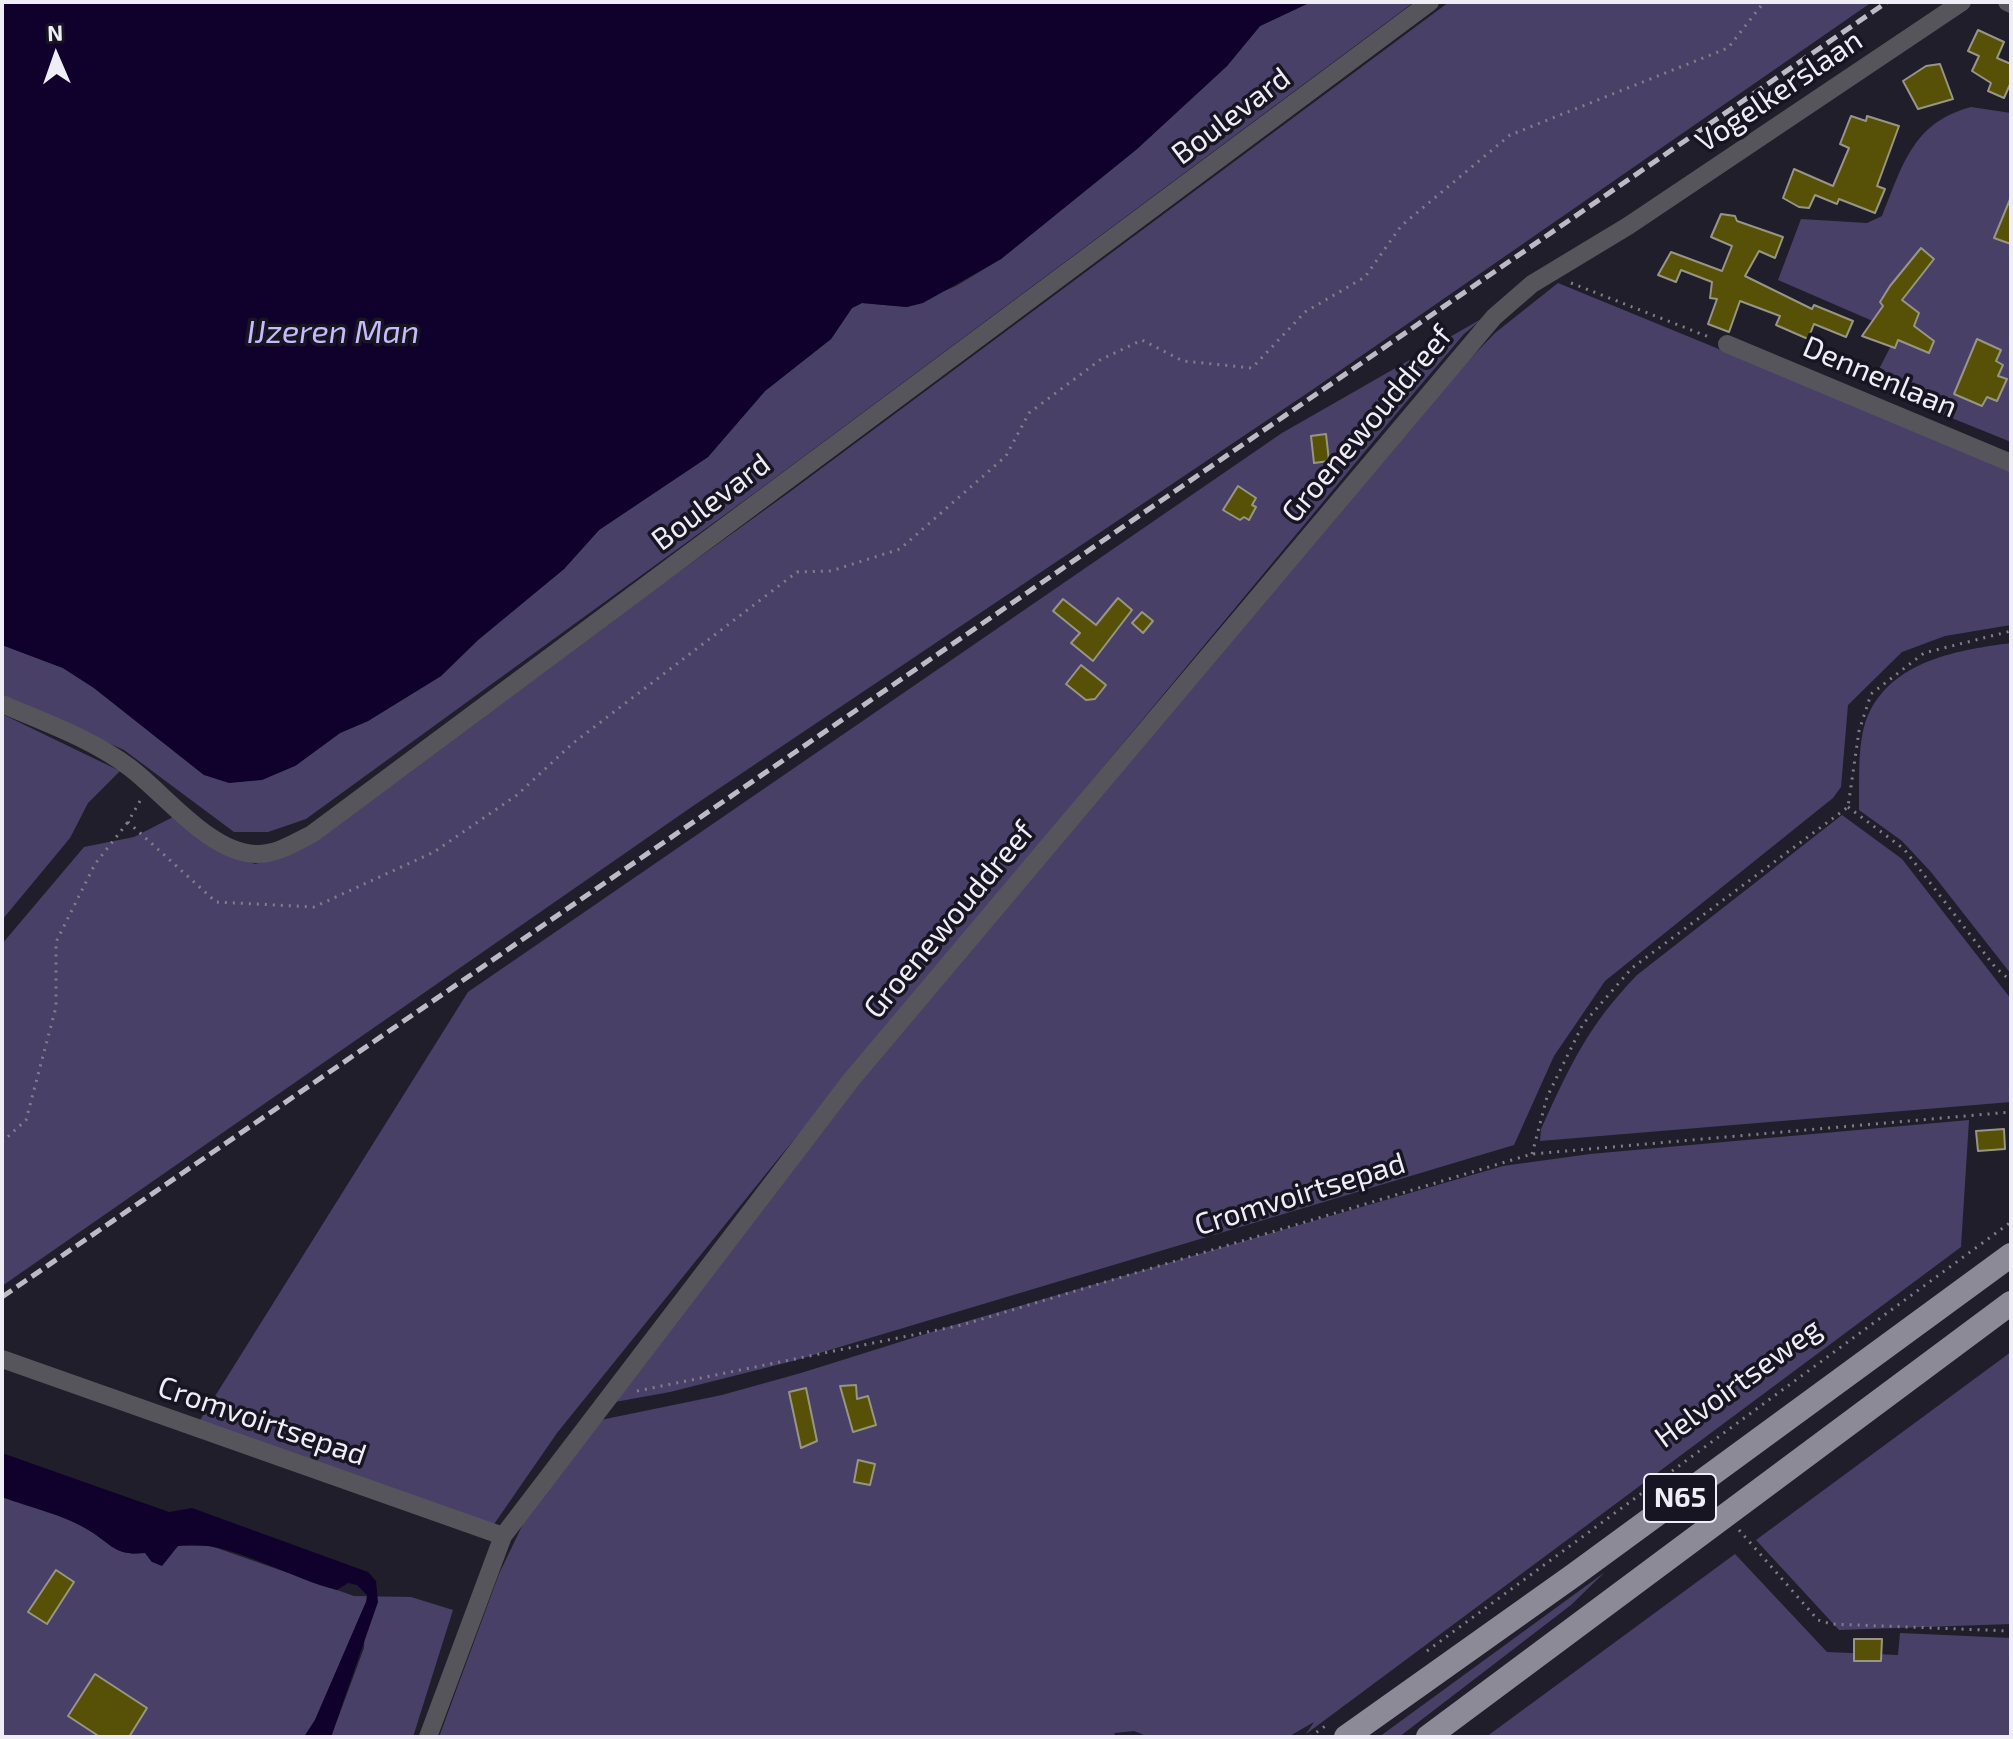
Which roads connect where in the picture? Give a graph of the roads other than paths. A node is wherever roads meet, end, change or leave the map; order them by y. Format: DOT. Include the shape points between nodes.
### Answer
graph roads {
  1 [pos="1430,2"];
  2 [pos="1962,2"];
  3 [pos="1628,226"];
  4 [pos="1727,344"];
  5 [pos="2011,463"];
  6 [pos="2,704"];
  7 [pos="2011,1255"];
  8 [pos="2011,1303"];
  9 [pos="2,1359"];
  10 [pos="503,1536"];
  11 [pos="1341,1728"];
  12 [pos="428,1737"];
  13 [pos="1428,1737"];
  1 -- 6 [label="street, Boulevard" via="312,834 283,849 240,851 206,833 129,766"];
  2 -- 3 [label="street, Vogelkerslaan"];
  3 -- 10 [label="street, Groenewouddreef" via="1549,274 1494,317 851,1080"];
  4 -- 5 [label="street, Dennenlaan"];
  7 -- 11 [label="main road, Helvoirtseweg / N65" via="1574,1575"];
  8 -- 13 [label="main road, N65"];
  9 -- 10 [label="street, Cromvoirtsepad"];
  10 -- 12 [label="street, Groenewouddreef"];
}
